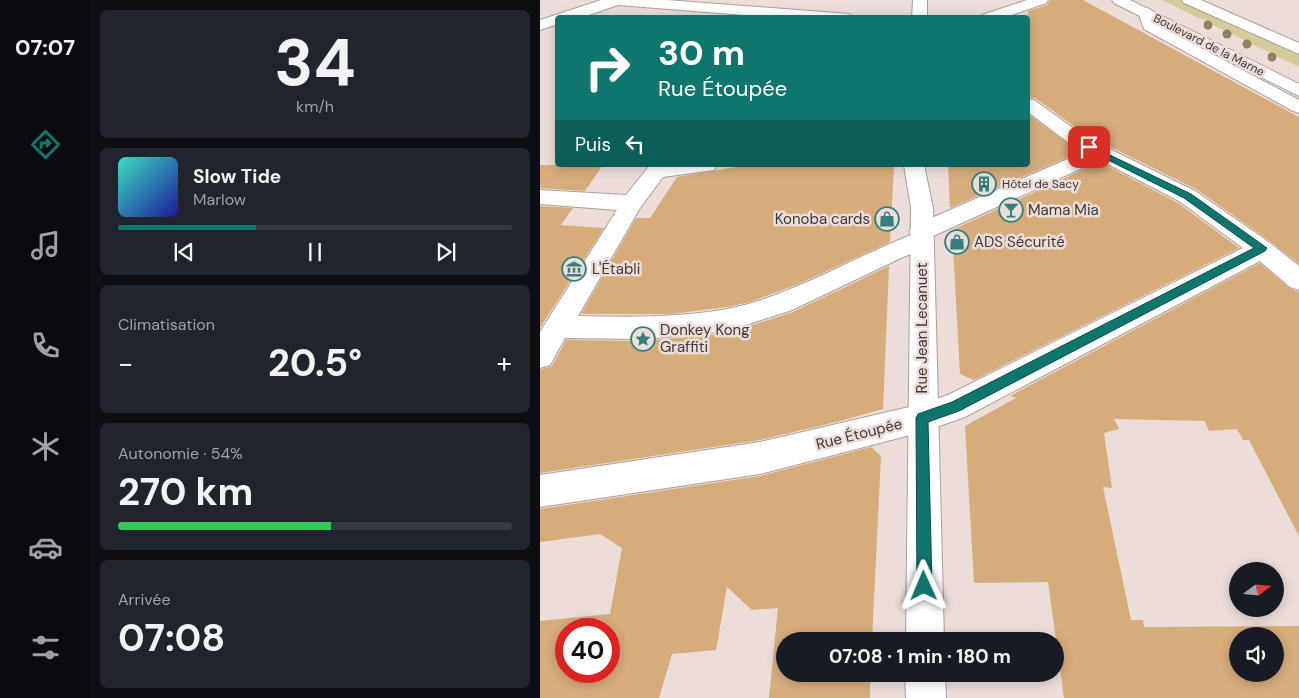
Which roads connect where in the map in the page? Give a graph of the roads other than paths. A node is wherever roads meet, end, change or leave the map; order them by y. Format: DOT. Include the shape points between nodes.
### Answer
graph roads {
  1 [pos="785,0"];
  2 [pos="920,0"];
  3 [pos="1041,0"];
  4 [pos="1119,0"];
  5 [pos="1189,0"];
  6 [pos="613,1"];
  7 [pos="1146,13"];
  8 [pos="574,15"];
  9 [pos="772,15"];
  10 [pos="919,15"];
  11 [pos="996,15"];
  12 [pos="1299,49"];
  13 [pos="1299,79"];
  14 [pos="1299,91"];
  15 [pos="1030,105"];
  16 [pos="1299,107"];
  17 [pos="1099,153"];
  18 [pos="675,167"];
  19 [pos="914,167"];
  20 [pos="659,168"];
  21 [pos="540,196"];
  22 [pos="632,203"];
  23 [pos="921,236"];
  24 [pos="1262,248"];
  25 [pos="1299,280"];
  26 [pos="559,326"];
  27 [pos="540,356"];
  28 [pos="922,418"];
  29 [pos="540,491"];
  30 [pos="925,632"];
  31 [pos="925,682"];
  32 [pos="926,698"];
  1 -- 9 [label="street"];
  2 -- 10 [label="street"];
  3 -- 11 [label="street"];
  4 -- 7 [label="street, Boulevard de la Marne"];
  5 -- 12 [label="street"];
  6 -- 8 [label="street"];
  6 -- 9 [label="street"];
  7 -- 13 [label="street, Boulevard de la Marne"];
  7 -- 14 [label="street, Boulevard de la Marne"];
  7 -- 16 [label="street, Boulevard de la Marne"];
  15 -- 17 [label="street"];
  17 -- 23 [label="street"];
  17 -- 24 [label="street" via="1187,196"];
  18 -- 20 [label="street"];
  19 -- 23 [label="street, Rue Jean Lecanuet" via="921,194"];
  20 -- 22 [label="street"];
  21 -- 22 [label="street"];
  22 -- 26 [label="street"];
  23 -- 26 [label="street" via="783,303 726,320 644,328"];
  23 -- 28 [label="street, Rue Jean Lecanuet"];
  24 -- 25 [label="street"];
  24 -- 28 [label="street, Rue Étoupée" via="955,407"];
  26 -- 27 [label="street"];
  28 -- 29 [label="street, Rue Étoupée" via="760,458"];
  28 -- 30 [label="street, Rue Jean Lecanuet"];
  31 -- 32 [label="street"];
}
